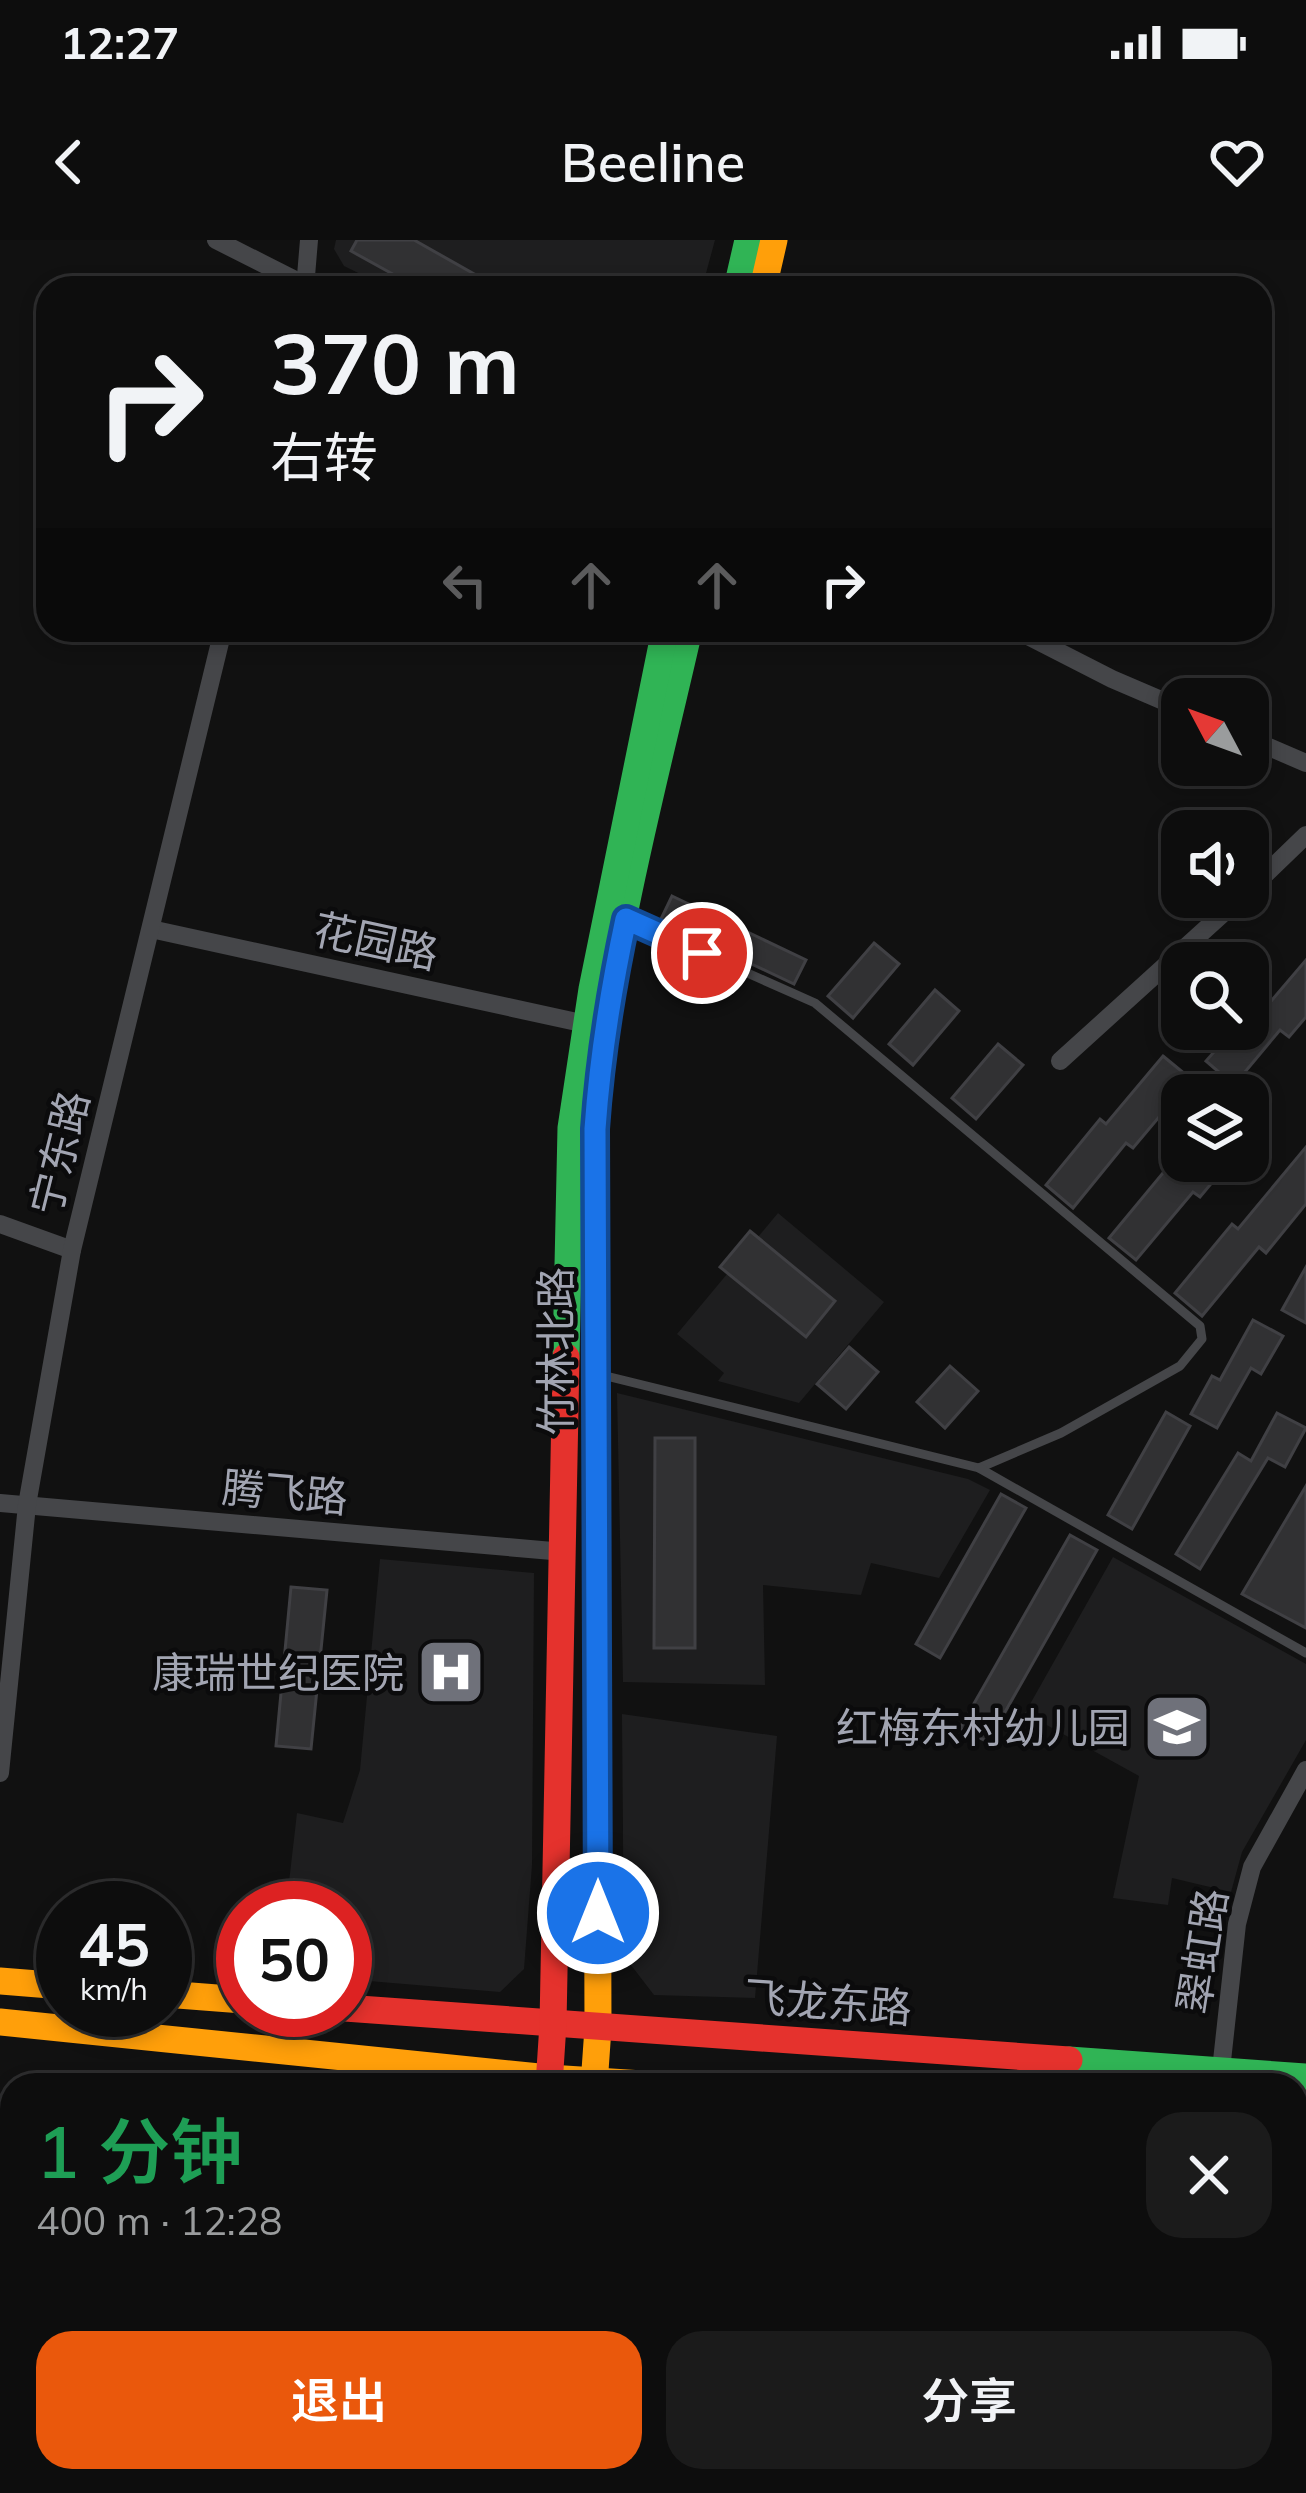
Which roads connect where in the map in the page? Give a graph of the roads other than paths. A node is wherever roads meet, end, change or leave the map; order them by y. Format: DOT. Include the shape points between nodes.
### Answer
graph roads {
  1 [pos="215,240"];
  2 [pos="309,240"];
  3 [pos="748,240"];
  4 [pos="774,240"];
  5 [pos="285,276"];
  6 [pos="307,276"];
  7 [pos="740,276"];
  8 [pos="766,276"];
  9 [pos="220,642"];
  10 [pos="663,642"];
  11 [pos="686,642"];
  12 [pos="1040,642"];
  13 [pos="1161,700"];
  14 [pos="1269,747"];
  15 [pos="1306,763"];
  16 [pos="1306,835"];
  17 [pos="1269,871"];
  18 [pos="1217,918"];
  19 [pos="626,919"];
  20 [pos="151,929"];
  21 [pos="586,1024"];
  22 [pos="1060,1061"];
  23 [pos="0,1224"];
  24 [pos="72,1250"];
  25 [pos="597,1373"];
  26 [pos="979,1468"];
  27 [pos="0,1503"];
  28 [pos="27,1505"];
  29 [pos="564,1552"];
  30 [pos="1306,1653"];
  31 [pos="1306,1770"];
  32 [pos="0,1773"];
  33 [pos="0,1981"];
  34 [pos="36,1984"];
  35 [pos="372,2010"];
  36 [pos="0,2022"];
  37 [pos="553,2024"];
  38 [pos="598,2028"];
  39 [pos="467,2073"];
  40 [pos="550,2073"];
  41 [pos="596,2073"];
  42 [pos="1159,2073"];
  43 [pos="1222,2073"];
  1 -- 5 [label="street"];
  2 -- 6 [label="street"];
  3 -- 7 [label="main road"];
  4 -- 8 [label="main road"];
  9 -- 20 [label="street, 宁东路"];
  10 -- 21 [label="main road, 竹林北路"];
  11 -- 19 [label="main road, 竹林北路"];
  12 -- 13 [label="street"];
  14 -- 15 [label="street"];
  16 -- 17 [label="street"];
  18 -- 22 [label="street"];
  19 -- 25 [label="main road, 竹林北路" via="595,1129"];
  19 -- 26 [label="lane" via="815,1004 1200,1326 1202,1339 1180,1366"];
  20 -- 21 [label="street, 花园路"];
  20 -- 24 [label="street, 宁东路"];
  21 -- 29 [label="main road, 竹林北路" via="571,1128"];
  23 -- 24 [label="street"];
  24 -- 28 [label="street, 宁东路"];
  25 -- 26 [label="lane"];
  25 -- 38 [label="main road, 竹林北路"];
  26 -- 30 [label="lane"];
  27 -- 28 [label="street, 腾飞路"];
  28 -- 29 [label="street, 腾飞路"];
  28 -- 32 [label="street, 宁东路"];
  29 -- 37 [label="main road, 竹林北路"];
  31 -- 43 [label="street, 翠虹路" via="1252,1867 1237,1924"];
  33 -- 34 [label="main road"];
  35 -- 37 [label="main road, 飞龙东路"];
  36 -- 39 [label="main road"];
  37 -- 38 [label="main road, 飞龙东路"];
  37 -- 40 [label="main road, 竹林北路"];
  38 -- 41 [label="main road, 竹林北路"];
  38 -- 42 [label="main road, 飞龙东路"];
}
